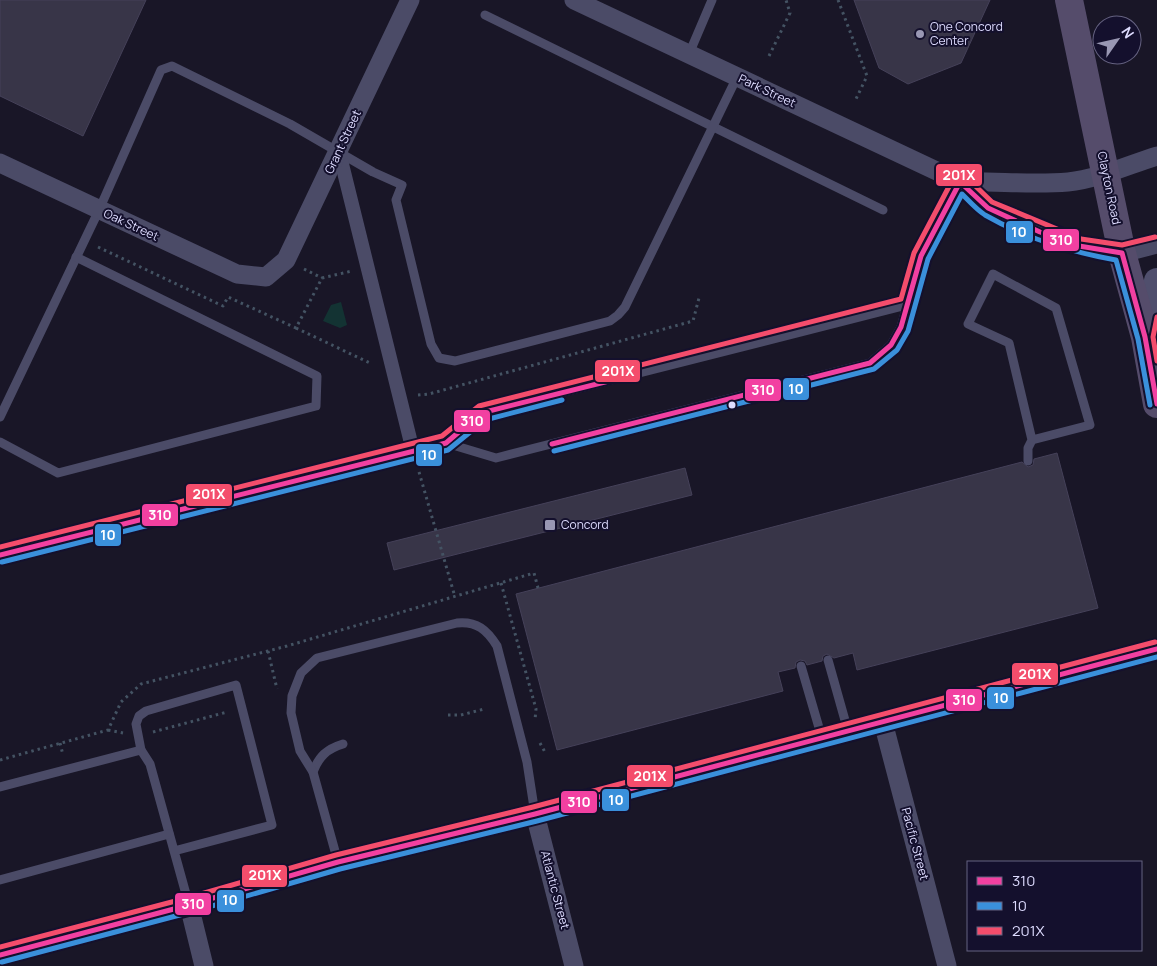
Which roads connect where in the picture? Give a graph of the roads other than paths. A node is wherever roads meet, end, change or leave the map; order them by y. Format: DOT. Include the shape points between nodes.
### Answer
graph roads {
  1 [pos="410,0"];
  2 [pos="574,0"];
  3 [pos="712,0"];
  4 [pos="1069,0"];
  5 [pos="485,16"];
  6 [pos="689,54"];
  7 [pos="737,77"];
  8 [pos="714,126"];
  9 [pos="338,152"];
  10 [pos="1157,156"];
  11 [pos="0,162"];
  12 [pos="1106,173"];
  13 [pos="960,182"];
  14 [pos="98,210"];
  15 [pos="883,210"];
  16 [pos="1157,244"];
  17 [pos="1122,253"];
  18 [pos="76,256"];
  19 [pos="266,277"];
  20 [pos="1157,281"];
  21 [pos="907,305"];
  22 [pos="1145,338"];
  23 [pos="1157,404"];
  24 [pos="0,417"];
  25 [pos="1032,440"];
  26 [pos="0,442"];
  27 [pos="446,443"];
  28 [pos="413,451"];
  29 [pos="1028,461"];
  30 [pos="0,556"];
  31 [pos="1157,649"];
  32 [pos="828,660"];
  33 [pos="801,666"];
  34 [pos="883,722"];
  35 [pos="848,731"];
  36 [pos="822,738"];
  37 [pos="344,744"];
  38 [pos="141,750"];
  39 [pos="314,772"];
  40 [pos="0,787"];
  41 [pos="535,814"];
  42 [pos="169,834"];
  43 [pos="174,851"];
  44 [pos="338,862"];
  45 [pos="0,880"];
  46 [pos="189,905"];
  47 [pos="0,955"];
  48 [pos="204,966"];
  49 [pos="574,966"];
  50 [pos="947,966"];
  1 -- 9 [label="street, Grant Street"];
  2 -- 6 [label="street, Park Street"];
  3 -- 6 [label="lane"];
  4 -- 12 [label="main road, Clayton Road"];
  5 -- 8 [label="lane"];
  6 -- 7 [label="street, Park Street"];
  7 -- 8 [label="lane"];
  7 -- 13 [label="street, Park Street"];
  8 -- 9 [label="lane" via="618,316 610,321 455,360 439,358 431,344 396,200 402,185"];
  8 -- 15 [label="lane"];
  9 -- 14 [label="lane" via="290,124 172,66 161,70"];
  9 -- 19 [label="street, Grant Street" via="286,260"];
  9 -- 28 [label="street"];
  10 -- 12 [label="street, Park Street"];
  11 -- 14 [label="street, Oak Street"];
  12 -- 13 [label="street, Park Street" via="1070,182"];
  12 -- 17 [label="main road, Clayton Road"];
  13 -- 17 [label="street, Park Street" via="988,208 1040,232 1079,246"];
  13 -- 21 [label="lane" via="921,256"];
  14 -- 18 [label="lane"];
  14 -- 19 [label="street, Oak Street" via="237,274"];
  16 -- 17 [label="street, Park Street"];
  17 -- 22 [label="main road, Clayton Road"];
  18 -- 24 [label="lane"];
  18 -- 26 [label="lane" via="317,376 316,406 58,473"];
  20 -- 22 [label="main road"];
  21 -- 27 [label="lane" via="481,413"];
  21 -- 27 [label="lane" via="891,345 870,363 496,458"];
  22 -- 23 [label="main road, Clayton Road"];
  25 -- 25 [label="lane" via="1090,425 1056,308 993,274 968,324 1009,343"];
  25 -- 29 [label="lane"];
  27 -- 28 [label="lane"];
  28 -- 30 [label="lane"];
  31 -- 34 [label="street"];
  32 -- 35 [label="lane"];
  33 -- 36 [label="lane"];
  34 -- 35 [label="street"];
  34 -- 50 [label="street, Pacific Street"];
  35 -- 36 [label="street"];
  36 -- 41 [label="street"];
  37 -- 39 [label="lane" via="331,748 318,759"];
  38 -- 40 [label="lane"];
  38 -- 42 [label="lane" via="150,764"];
  38 -- 43 [label="lane" via="136,724 146,711 236,685 272,825"];
  39 -- 41 [label="lane" via="300,752 291,713 292,696 301,673 317,658 457,623 476,624 488,632 497,646 527,762"];
  39 -- 44 [label="lane"];
  41 -- 44 [label="street"];
  41 -- 49 [label="street, Atlantic Street"];
  42 -- 43 [label="lane"];
  42 -- 45 [label="lane"];
  43 -- 46 [label="lane"];
  44 -- 46 [label="street"];
  46 -- 47 [label="street"];
  46 -- 48 [label="street"];
}
